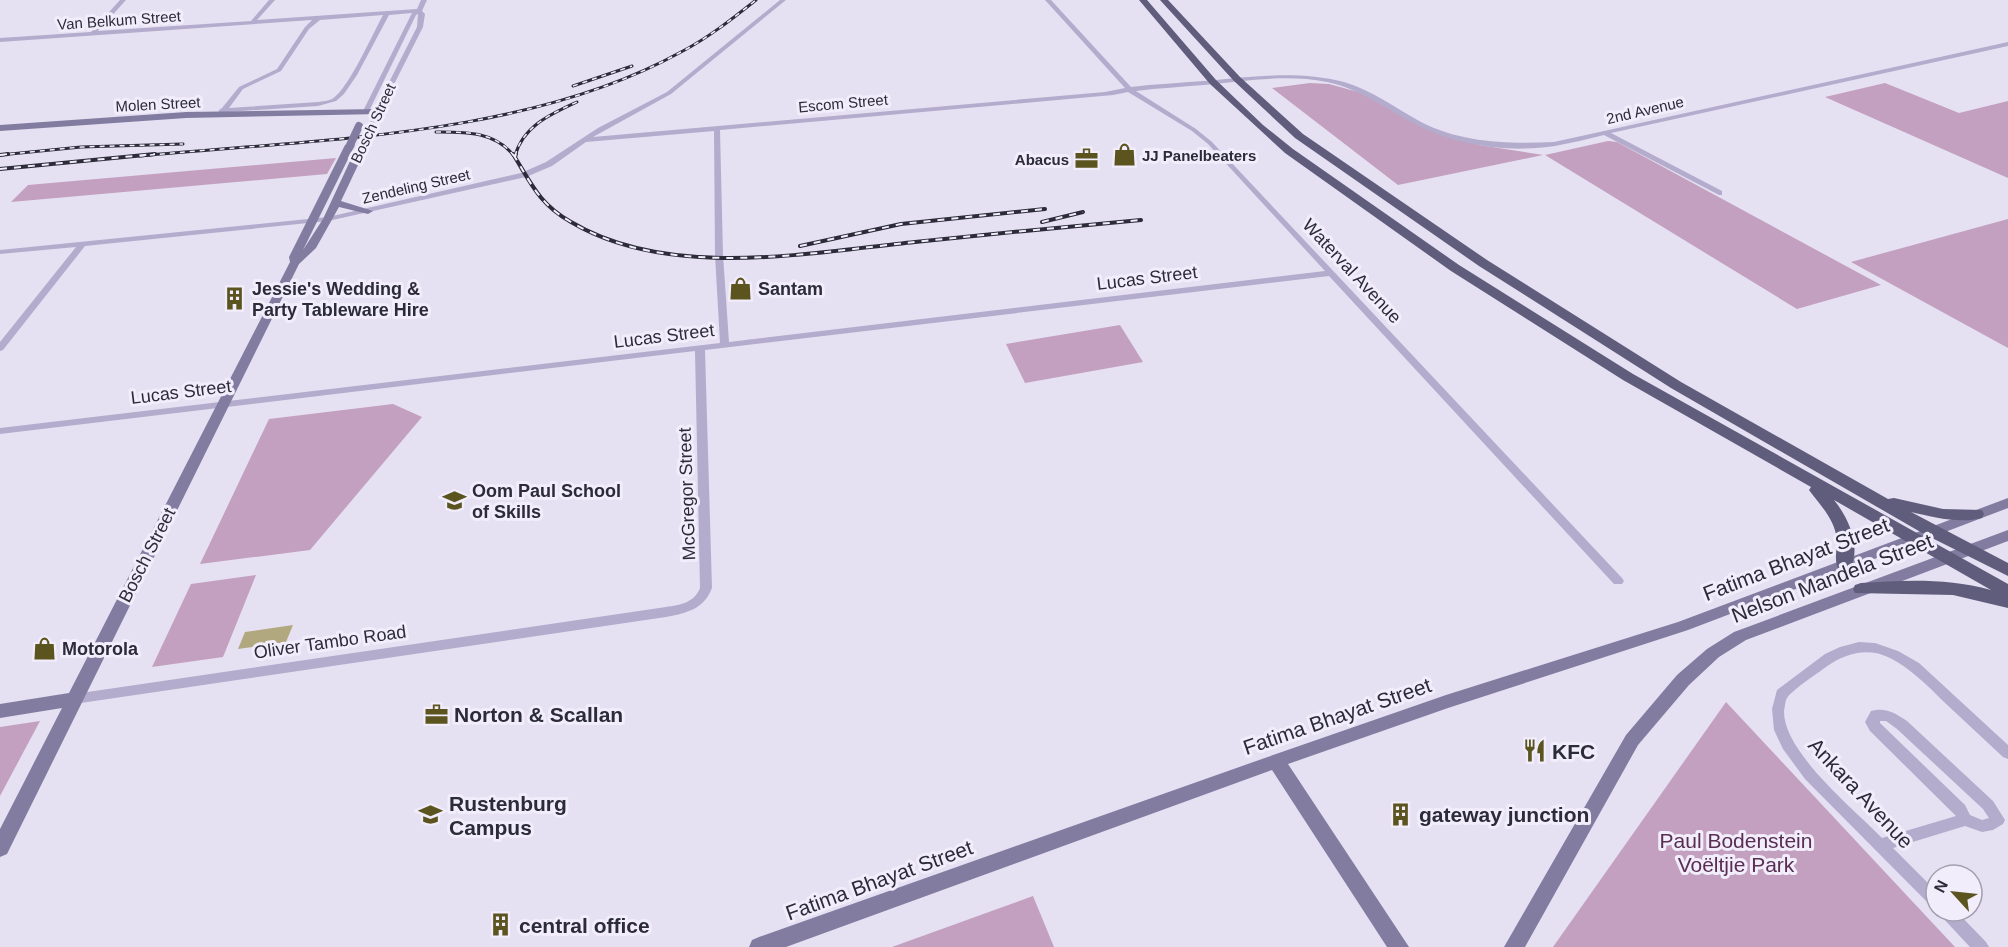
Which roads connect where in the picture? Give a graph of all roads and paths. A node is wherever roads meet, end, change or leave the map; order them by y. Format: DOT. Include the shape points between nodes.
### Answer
graph roads {
  1 [pos="123,0"];
  2 [pos="272,0"];
  3 [pos="424,0"];
  4 [pos="783,0"];
  5 [pos="1048,0"];
  6 [pos="1143,0"];
  7 [pos="1164,0"];
  8 [pos="419,11"];
  9 [pos="387,13"];
  10 [pos="318,18"];
  11 [pos="253,22"];
  12 [pos="92,34"];
  13 [pos="0,40"];
  14 [pos="2008,44"];
  15 [pos="1240,82"];
  16 [pos="1216,84"];
  17 [pos="1130,91"];
  18 [pos="379,110"];
  19 [pos="221,112"];
  20 [pos="318,114"];
  21 [pos="364,117"];
  22 [pos="0,128"];
  23 [pos="717,128"];
  24 [pos="1605,133"];
  25 [pos="582,140"];
  26 [pos="1719,193"];
  27 [pos="336,203"];
  28 [pos="368,211"];
  29 [pos="328,219"];
  30 [pos="312,222"];
  31 [pos="81,244"];
  32 [pos="0,252"];
  33 [pos="296,262"];
  34 [pos="1332,273"];
  35 [pos="726,345"];
  36 [pos="0,348"];
  37 [pos="700,349"];
  38 [pos="223,404"];
  39 [pos="0,431"];
  40 [pos="1811,482"];
  41 [pos="1868,495"];
  42 [pos="2008,503"];
  43 [pos="1976,514"];
  44 [pos="1930,530"];
  45 [pos="2008,535"];
  46 [pos="1912,539"];
  47 [pos="1968,550"];
  48 [pos="1944,558"];
  49 [pos="1844,564"];
  50 [pos="2008,570"];
  51 [pos="1618,581"];
  52 [pos="1862,589"];
  53 [pos="2008,592"];
  54 [pos="2008,602"];
  55 [pos="666,612"];
  56 [pos="74,699"];
  57 [pos="0,711"];
  58 [pos="2008,753"];
  59 [pos="1276,761"];
  60 [pos="1965,820"];
  61 [pos="1880,845"];
  62 [pos="0,848"];
  63 [pos="1924,889"];
  64 [pos="1958,923"];
  65 [pos="759,947"];
  66 [pos="1399,947"];
  67 [pos="1514,947"];
  68 [pos="1981,947"];
  1 -- 12 [label="street"];
  2 -- 11 [label="street"];
  3 -- 8 [label="street, Bosch Street"];
  4 -- 25 [label="street, Zendeling Street" via="669,93"];
  5 -- 17 [label="street, Waterval Avenue"];
  6 -- 16 [label="main road"];
  7 -- 15 [label="main road"];
  8 -- 9 [label="street, Van Belkum Street"];
  8 -- 18 [label="street, Bosch Street" via="420,27"];
  8 -- 21 [label="street, Bosch Street" via="414,14"];
  9 -- 10 [label="street, Van Belkum Street"];
  9 -- 19 [label="street" via="354,75 334,100"];
  10 -- 11 [label="street, Van Belkum Street"];
  10 -- 19 [label="street" via="279,70 244,86"];
  11 -- 12 [label="street, Van Belkum Street"];
  12 -- 13 [label="street, Van Belkum Street"];
  14 -- 24 [label="street, 2nd Avenue"];
  15 -- 16 [label="street, Escom Street"];
  15 -- 24 [label="street, 2nd Avenue" via="1320,79 1360,90 1428,128 1480,143 1554,144"];
  15 -- 41 [label="main road" via="1299,136 1483,263 1676,385"];
  16 -- 17 [label="street, Escom Street"];
  16 -- 40 [label="main road" via="1289,152 1455,268 1584,352"];
  17 -- 23 [label="street, Escom Street"];
  17 -- 34 [label="street, Waterval Avenue" via="1210,143"];
  18 -- 21 [label="street"];
  18 -- 27 [label="street, Bosch Street, bridge"];
  19 -- 20 [label="street, Molen Street"];
  19 -- 22 [label="street, Molen Street"];
  20 -- 21 [label="street"];
  20 -- 21 [label="street"];
  21 -- 30 [label="street, Bosch Street, bridge"];
  23 -- 25 [label="street, Escom Street"];
  23 -- 35 [label="street" via="719,255"];
  24 -- 26 [label="street"];
  25 -- 28 [label="street, Zendeling Street" via="536,170"];
  27 -- 28 [label="street"];
  27 -- 29 [label="street, Bosch Street"];
  28 -- 29 [label="street, Zendeling Street"];
  29 -- 30 [label="street, Zendeling Street"];
  29 -- 33 [label="street, Bosch Street" via="311,248"];
  30 -- 31 [label="street, Zendeling Street"];
  30 -- 33 [label="street, Bosch Street" via="294,257"];
  31 -- 32 [label="street, Zendeling Street"];
  31 -- 36 [label="street"];
  33 -- 38 [label="street, Bosch Street"];
  34 -- 35 [label="street, Lucas Street"];
  34 -- 51 [label="street, Waterval Avenue"];
  35 -- 37 [label="street, Lucas Street"];
  37 -- 38 [label="street, Lucas Street"];
  37 -- 55 [label="street, McGregor Street" via="706,588 704,596 692,606"];
  38 -- 39 [label="street, Lucas Street"];
  38 -- 56 [label="street, Bosch Street"];
  40 -- 46 [label="main road"];
  40 -- 49 [label="main road" via="1844,527"];
  41 -- 43 [label="main road" via="1943,514"];
  41 -- 44 [label="main road"];
  42 -- 43 [label="street, Fatima Bhayat Street"];
  43 -- 44 [label="street, Fatima Bhayat Street"];
  44 -- 46 [label="street, Fatima Bhayat Street"];
  44 -- 47 [label="main road"];
  45 -- 47 [label="street, Nelson Mandela Street"];
  46 -- 48 [label="main road"];
  46 -- 49 [label="street, Fatima Bhayat Street"];
  47 -- 48 [label="street, Nelson Mandela Street"];
  47 -- 50 [label="main road"];
  48 -- 52 [label="street, Nelson Mandela Street"];
  48 -- 53 [label="main road"];
  49 -- 59 [label="street, Fatima Bhayat Street" via="1674,629"];
  52 -- 54 [label="main road" via="1932,585"];
  52 -- 67 [label="street, Nelson Mandela Street" via="1740,636 1713,653 1683,680 1632,740"];
  55 -- 56 [label="street, Oliver Tambo Road"];
  56 -- 57 [label="street, Oliver Tambo Road"];
  56 -- 62 [label="street, Bosch Street"];
  58 -- 61 [label="street, Ankara Avenue" via="1902,657 1865,646 1833,655 1782,694 1778,720 1782,735 1804,766"];
  59 -- 65 [label="street, Fatima Bhayat Street"];
  59 -- 66 [label="street"];
  60 -- 60 [label="street" via="1960,809 1875,727 1872,722 1876,715 1889,716 1902,725 1988,805 1998,820 1982,826"];
  60 -- 61 [label="street"];
  61 -- 63 [label="street, Ankara Avenue"];
  64 -- 68 [label="street"];
}
